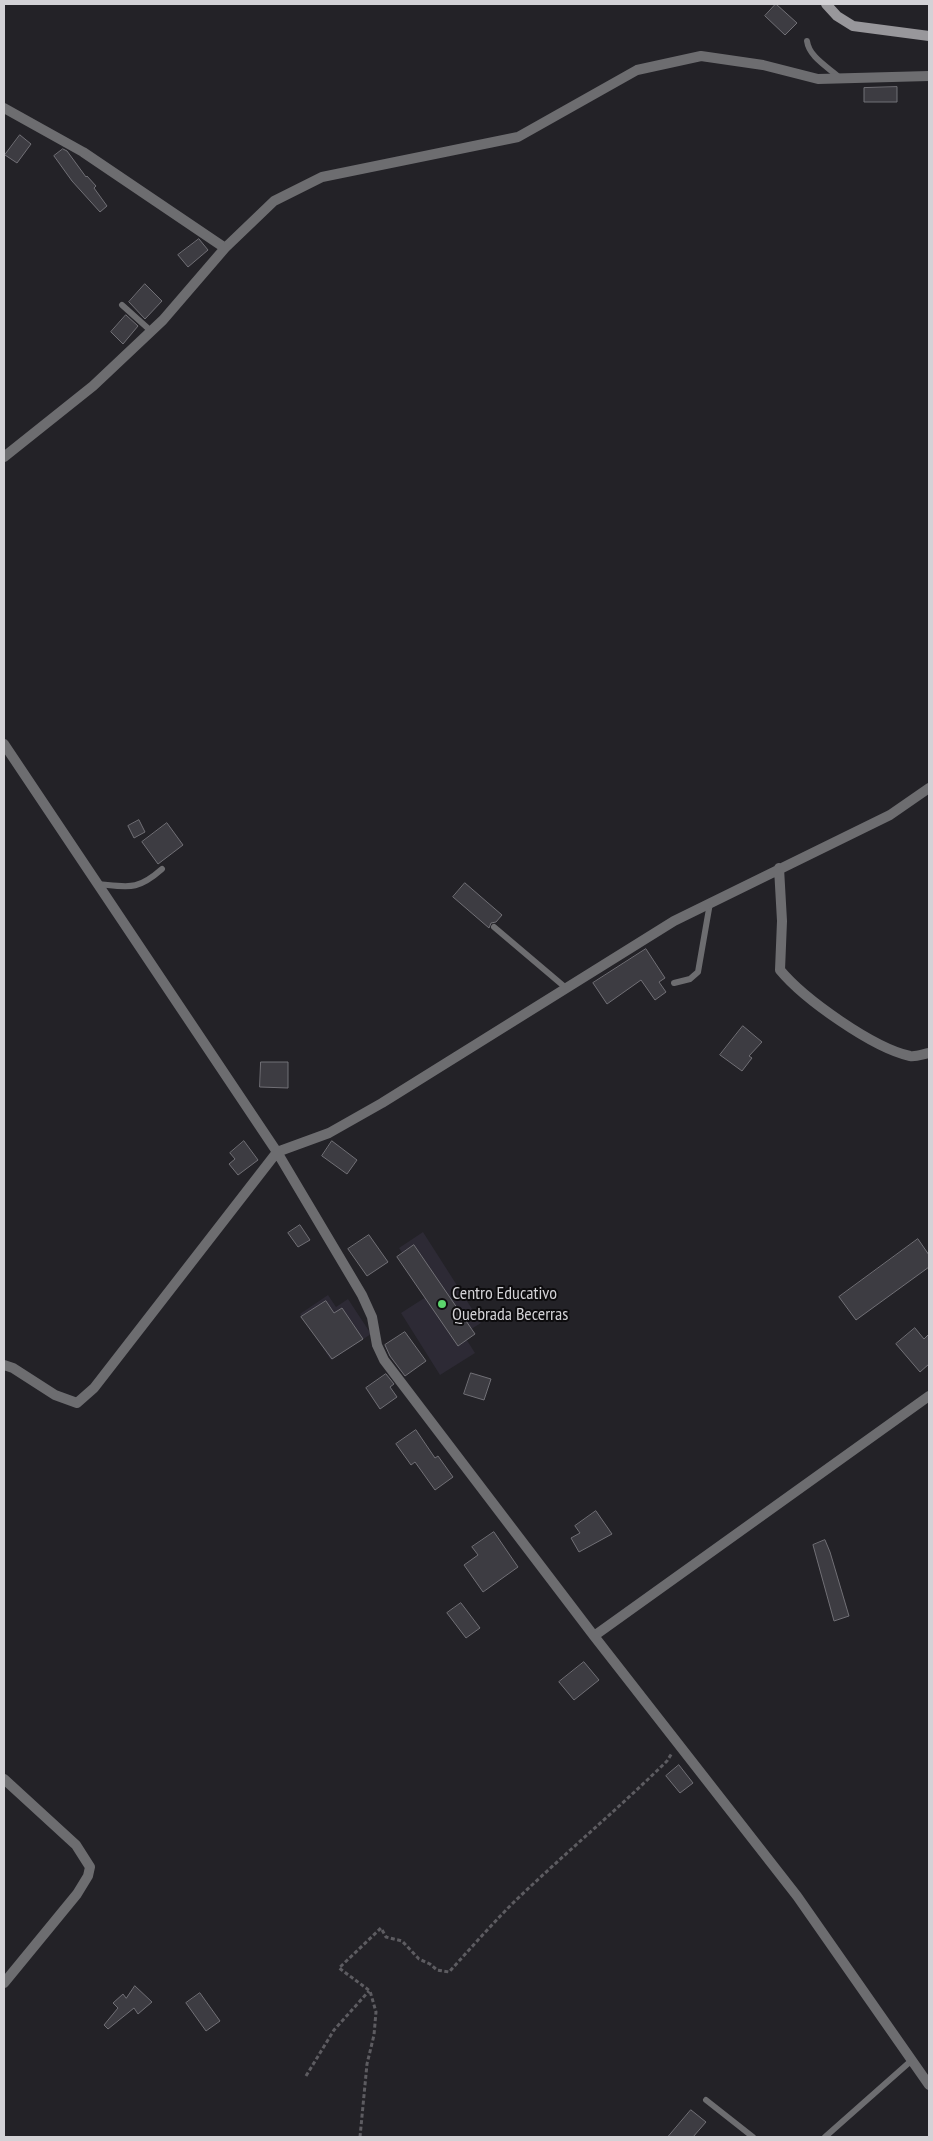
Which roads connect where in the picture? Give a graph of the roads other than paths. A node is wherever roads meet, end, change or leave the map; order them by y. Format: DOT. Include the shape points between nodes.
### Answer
graph roads {
  1 [pos="826,4"];
  2 [pos="929,36"];
  3 [pos="806,41"];
  4 [pos="929,76"];
  5 [pos="840,78"];
  6 [pos="4,108"];
  7 [pos="225,248"];
  8 [pos="122,305"];
  9 [pos="151,331"];
  10 [pos="4,457"];
  11 [pos="4,744"];
  12 [pos="929,788"];
  13 [pos="779,868"];
  14 [pos="162,869"];
  15 [pos="98,884"];
  16 [pos="710,903"];
  17 [pos="494,927"];
  18 [pos="674,983"];
  19 [pos="566,988"];
  20 [pos="929,1053"];
  21 [pos="277,1152"];
  22 [pos="4,1366"];
  23 [pos="929,1396"];
  24 [pos="594,1636"];
  25 [pos="4,1779"];
  26 [pos="4,1983"];
  27 [pos="912,2060"];
  28 [pos="929,2085"];
  29 [pos="706,2100"];
  30 [pos="753,2137"];
  31 [pos="825,2137"];
  1 -- 2 [label="street" via="852,26"];
  3 -- 5 [label="lane" via="813,55"];
  4 -- 5 [label="street"];
  5 -- 7 [label="street" via="818,79 763,65 701,56 637,70 518,137 322,178 274,201"];
  6 -- 7 [label="street" via="84,152"];
  7 -- 9 [label="street"];
  8 -- 9 [label="lane"];
  9 -- 10 [label="street" via="93,386"];
  11 -- 15 [label="street"];
  12 -- 13 [label="street" via="890,815"];
  13 -- 16 [label="street"];
  13 -- 20 [label="street" via="780,970 794,986 872,1042 912,1056"];
  14 -- 15 [label="lane" via="142,885"];
  15 -- 21 [label="street"];
  16 -- 18 [label="lane" via="698,972 690,979"];
  16 -- 19 [label="street" via="674,921"];
  17 -- 19 [label="lane"];
  19 -- 21 [label="street" via="391,1098 329,1133"];
  21 -- 22 [label="street" via="94,1388 77,1403 55,1395 13,1368"];
  21 -- 24 [label="street" via="362,1295 384,1360"];
  23 -- 24 [label="street"];
  24 -- 27 [label="street" via="797,1896"];
  25 -- 26 [label="street" via="76,1845 90,1867 77,1894"];
  27 -- 28 [label="street"];
  27 -- 31 [label="lane"];
  29 -- 30 [label="lane"];
}
